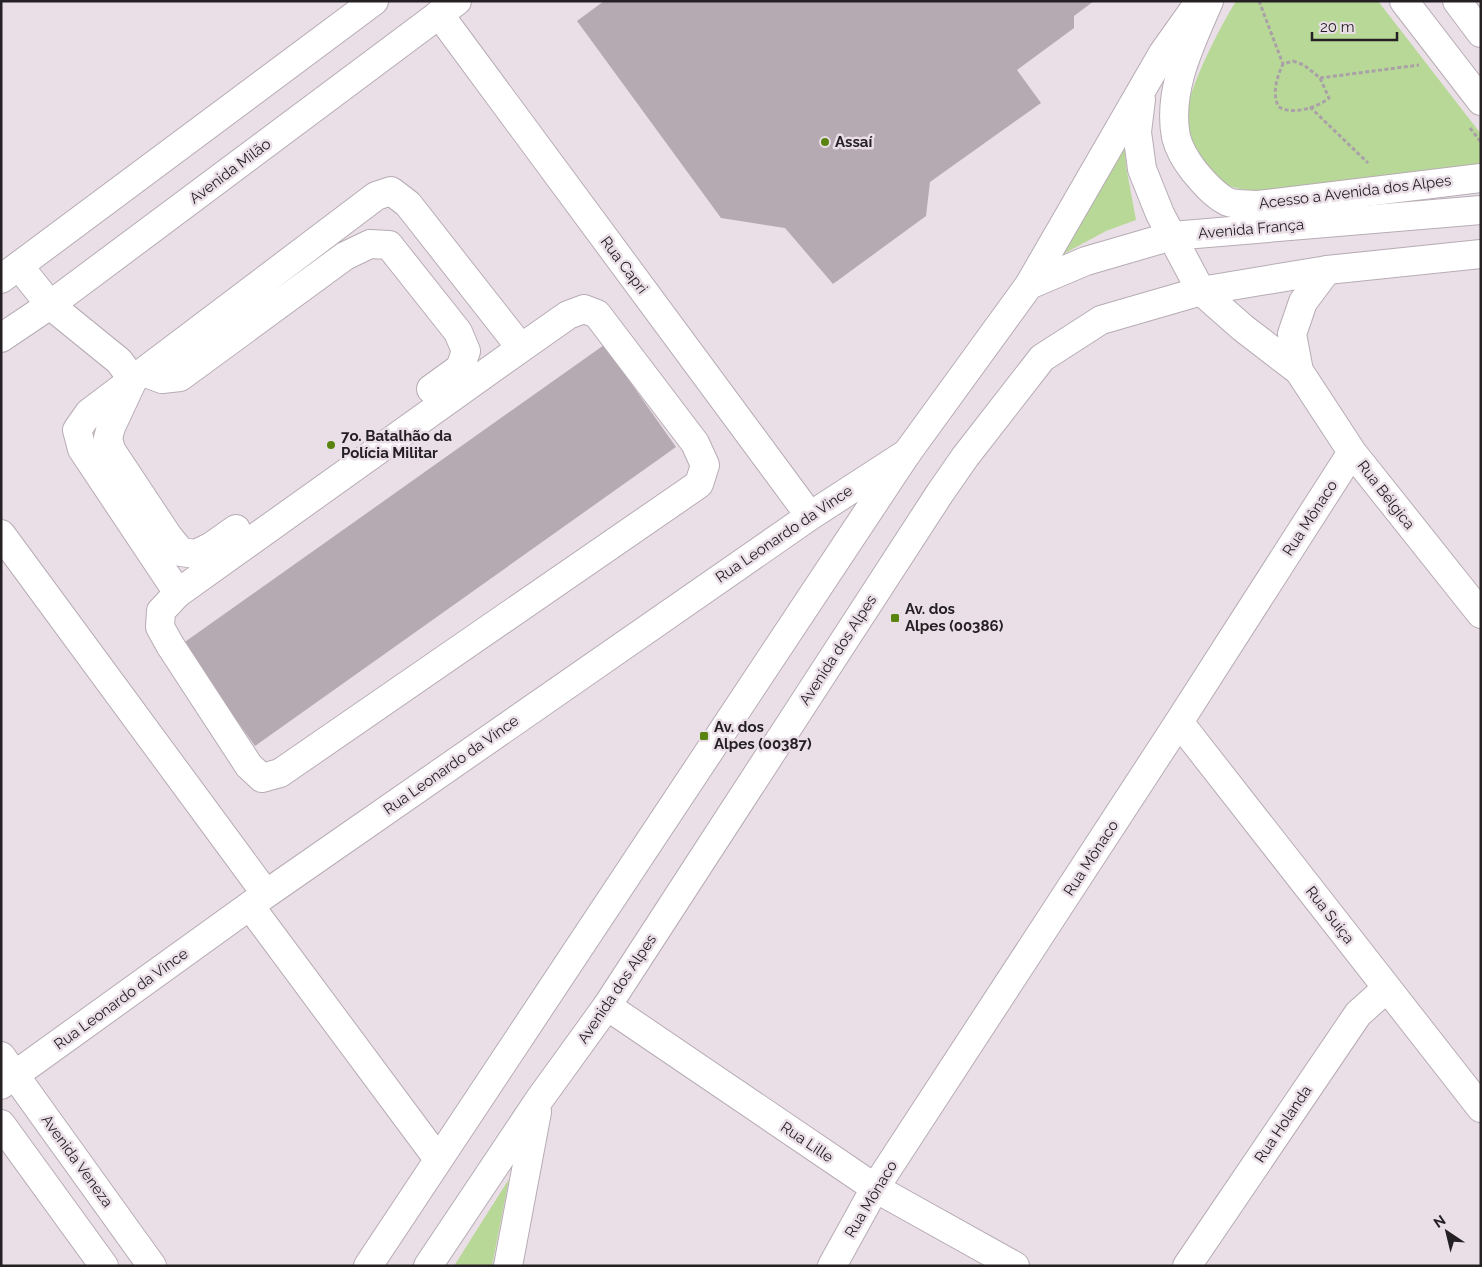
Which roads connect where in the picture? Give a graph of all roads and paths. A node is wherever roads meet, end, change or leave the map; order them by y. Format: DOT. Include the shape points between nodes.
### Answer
graph roads {
  1 [pos="374,1"];
  2 [pos="1200,1"];
  3 [pos="1210,1"];
  4 [pos="1259,1"];
  5 [pos="1404,1"];
  6 [pos="1457,1"];
  7 [pos="448,8"];
  8 [pos="1481,33"];
  9 [pos="1283,64"];
  10 [pos="1424,64"];
  11 [pos="1320,78"];
  12 [pos="1142,88"];
  13 [pos="1481,101"];
  14 [pos="1310,107"];
  15 [pos="1481,178"];
  16 [pos="1394,188"];
  17 [pos="1481,210"];
  18 [pos="1172,236"];
  19 [pos="1481,254"];
  20 [pos="1326,270"];
  21 [pos="10,272"];
  22 [pos="1029,285"];
  23 [pos="1201,291"];
  24 [pos="50,305"];
  25 [pos="1,338"];
  26 [pos="520,348"];
  27 [pos="1299,371"];
  28 [pos="138,376"];
  29 [pos="1352,452"];
  30 [pos="907,453"];
  31 [pos="810,516"];
  32 [pos="1,534"];
  33 [pos="178,592"];
  34 [pos="1481,614"];
  35 [pos="1179,722"];
  36 [pos="258,900"];
  37 [pos="1386,988"];
  38 [pos="607,1006"];
  39 [pos="6,1072"];
  40 [pos="539,1100"];
  41 [pos="1481,1108"];
  42 [pos="1,1124"];
  43 [pos="438,1159"];
  44 [pos="876,1188"];
  45 [pos="104,1266"];
  46 [pos="152,1266"];
  47 [pos="368,1266"];
  48 [pos="428,1266"];
  49 [pos="508,1266"];
  50 [pos="832,1266"];
  51 [pos="1014,1266"];
  52 [pos="1186,1266"];
  1 -- 21 [label="main road"];
  2 -- 12 [label="main road"];
  3 -- 16 [label="main road, Acesso a Avenida dos Alpes" via="1190,45 1178,81 1174,109 1176,138 1204,184 1229,202 1258,205"];
  4 -- 9 [label="path"];
  5 -- 13 [label="main road"];
  6 -- 8 [label="main road"];
  7 -- 24 [label="main road, Avenida Milão"];
  7 -- 31 [label="main road, Rua Capri"];
  9 -- 11 [label="path" via="1299,62"];
  9 -- 14 [label="path" via="1276,85 1278,106 1288,110"];
  10 -- 11 [label="path"];
  11 -- 14 [label="path" via="1328,98"];
  12 -- 18 [label="main road" via="1137,132 1142,169"];
  12 -- 22 [label="main road"];
  14 -- 16 [label="path"];
  15 -- 16 [label="main road, Acesso a Avenida dos Alpes"];
  17 -- 18 [label="main road, Avenida França"];
  18 -- 22 [label="main road, Avenida França" via="1086,261"];
  18 -- 23 [label="main road"];
  19 -- 20 [label="main road"];
  20 -- 23 [label="main road"];
  20 -- 27 [label="main road, Rua Bélgica" via="1303,302 1292,334"];
  21 -- 24 [label="main road"];
  22 -- 30 [label="main road"];
  23 -- 27 [label="main road, Rua Bélgica"];
  23 -- 38 [label="main road, Avenida dos Alpes" via="1101,320 1042,358 940,493"];
  24 -- 25 [label="main road, Avenida Milão"];
  24 -- 28 [label="main road"];
  26 -- 28 [label="main road" via="408,204 391,191 376,196"];
  26 -- 33 [label="main road"];
  26 -- 33 [label="main road" via="568,315 584,309 597,314 695,443 705,466 699,484 280,773 262,778 249,766 160,627 161,611"];
  27 -- 29 [label="main road, Rua Bélgica"];
  28 -- 28 [label="main road" via="110,427 111,450 181,552 196,554 212,546 460,368 466,350 458,332 389,245 370,244 345,256 180,377"];
  28 -- 33 [label="main road" via="89,413 77,430 82,449"];
  29 -- 34 [label="main road, Rua Bélgica"];
  29 -- 35 [label="main road, Rua Mônaco"];
  30 -- 31 [label="main road, Rua Leonardo da Vince"];
  30 -- 43 [label="main road"];
  31 -- 36 [label="main road, Rua Leonardo da Vince"];
  32 -- 36 [label="main road"];
  35 -- 37 [label="main road, Rua Suiça"];
  35 -- 44 [label="main road, Rua Mônaco"];
  36 -- 39 [label="main road, Rua Leonardo da Vince"];
  36 -- 43 [label="main road"];
  37 -- 41 [label="main road, Rua Suiça"];
  37 -- 52 [label="main road, Rua Holanda" via="1358,1014"];
  38 -- 40 [label="main road, Avenida dos Alpes"];
  38 -- 44 [label="main road, Rua Lille"];
  39 -- 46 [label="main road, Avenida Veneza"];
  40 -- 48 [label="main road, Avenida dos Alpes"];
  40 -- 49 [label="main road"];
  42 -- 45 [label="main road"];
  43 -- 47 [label="main road"];
  44 -- 50 [label="main road, Rua Mônaco"];
  44 -- 51 [label="main road, Rua Lille"];
}
